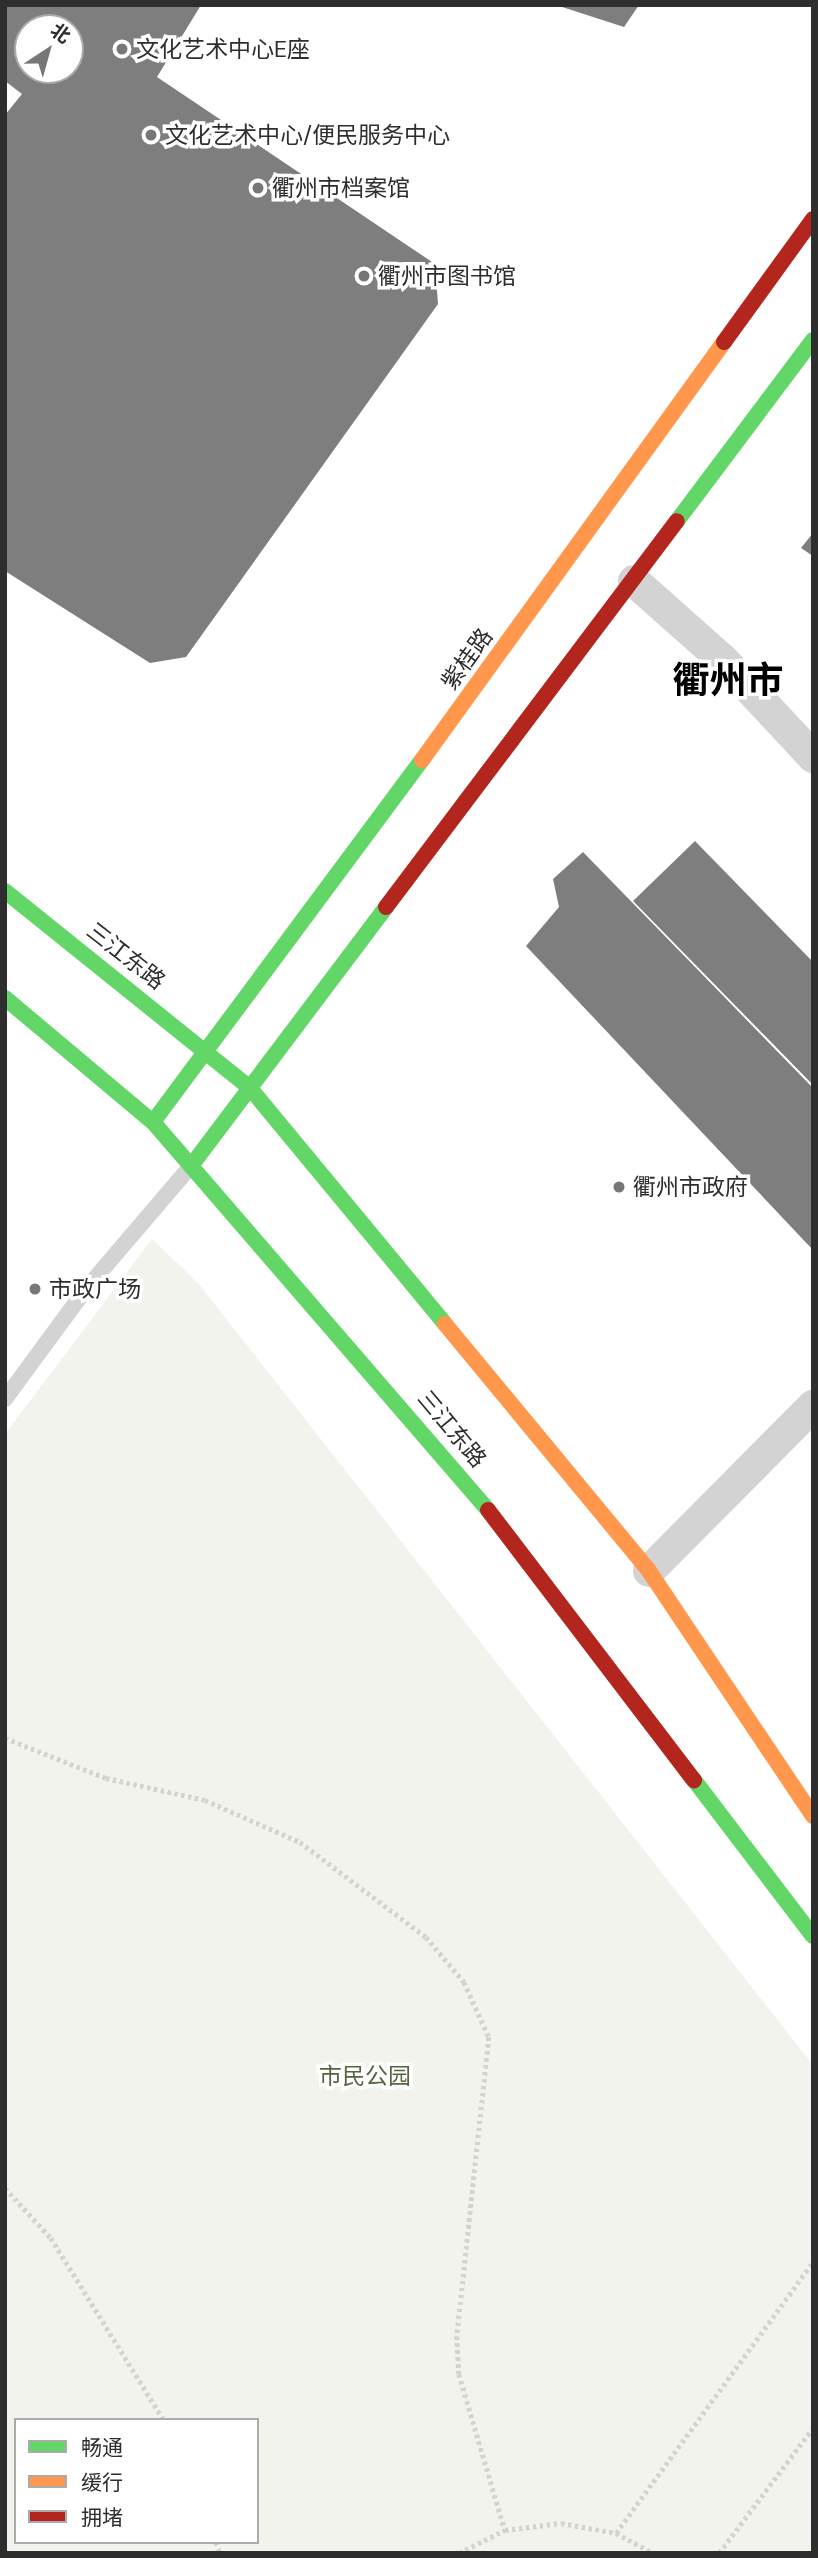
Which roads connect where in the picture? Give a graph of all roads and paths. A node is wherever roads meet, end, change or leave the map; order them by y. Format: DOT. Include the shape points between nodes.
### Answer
graph roads {
  1 [pos="813,219"];
  2 [pos="813,340"];
  3 [pos="634,581"];
  4 [pos="813,757"];
  5 [pos="5,891"];
  6 [pos="5,998"];
  7 [pos="209,1054"];
  8 [pos="250,1088"];
  9 [pos="153,1122"];
  10 [pos="191,1166"];
  11 [pos="5,1399"];
  12 [pos="813,1406"];
  13 [pos="649,1571"];
  14 [pos="5,1738"];
  15 [pos="813,1816"];
  16 [pos="813,1936"];
  17 [pos="5,2188"];
  18 [pos="813,2262"];
  19 [pos="163,2418"];
  20 [pos="813,2428"];
  21 [pos="505,2530"];
  22 [pos="616,2533"];
  23 [pos="459,2553"];
  24 [pos="653,2553"];
  25 [pos="719,2553"];
  1 -- 7 [label="main road, 紫桂路"];
  2 -- 3 [label="main road"];
  3 -- 4 [label="street" via="722,659"];
  3 -- 8 [label="main road"];
  5 -- 7 [label="main road, 三江东路"];
  6 -- 9 [label="main road, 三江东路"];
  7 -- 8 [label="main road, 三江东路"];
  7 -- 9 [label="main road, 紫桂路"];
  8 -- 10 [label="main road"];
  8 -- 13 [label="main road, 三江东路"];
  9 -- 10 [label="main road, 三江东路"];
  10 -- 11 [label="lane" via="85,1290"];
  10 -- 16 [label="main road, 三江东路" via="439,1446"];
  12 -- 13 [label="street"];
  13 -- 15 [label="main road, 三江东路"];
  14 -- 21 [label="path" via="106,1778 205,1800 300,1842 426,1937 464,1982 489,2037 458,2361 476,2448"];
  17 -- 19 [label="path" via="51,2238"];
  18 -- 22 [label="path"];
  20 -- 25 [label="path"];
  21 -- 22 [label="path" via="561,2523"];
  21 -- 23 [label="path"];
  22 -- 24 [label="path"];
}
